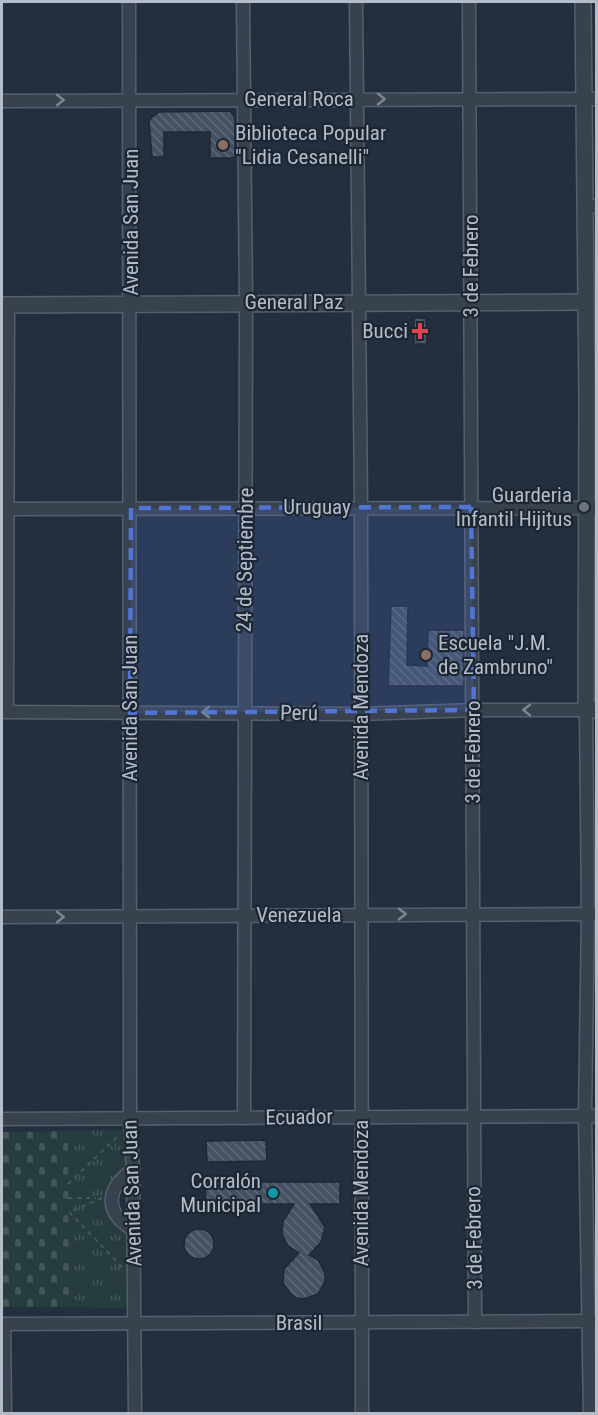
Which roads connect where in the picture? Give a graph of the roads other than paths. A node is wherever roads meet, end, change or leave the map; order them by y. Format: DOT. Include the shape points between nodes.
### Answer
graph roads {
  1 [pos="129,2"];
  2 [pos="243,2"];
  3 [pos="356,2"];
  4 [pos="469,2"];
  5 [pos="583,2"];
  6 [pos="131,99"];
  7 [pos="244,99"];
  8 [pos="358,99"];
  9 [pos="470,99"];
  10 [pos="590,99"];
  11 [pos="2,100"];
  12 [pos="590,206"];
  13 [pos="471,301"];
  14 [pos="246,302"];
  15 [pos="360,302"];
  16 [pos="586,302"];
  17 [pos="131,304"];
  18 [pos="5,305"];
  19 [pos="592,399"];
  20 [pos="362,506"];
  21 [pos="246,507"];
  22 [pos="471,507"];
  23 [pos="131,508"];
  24 [pos="591,508"];
  25 [pos="5,509"];
  26 [pos="474,710"];
  27 [pos="591,710"];
  28 [pos="244,711"];
  29 [pos="4,712"];
  30 [pos="130,712"];
  31 [pos="361,714"];
  32 [pos="361,914"];
  33 [pos="473,914"];
  34 [pos="592,914"];
  35 [pos="246,915"];
  36 [pos="2,917"];
  37 [pos="130,917"];
  38 [pos="472,1114"];
  39 [pos="360,1116"];
  40 [pos="591,1116"];
  41 [pos="130,1118"];
  42 [pos="244,1118"];
  43 [pos="2,1119"];
  44 [pos="133,1170"];
  45 [pos="134,1230"];
  46 [pos="593,1321"];
  47 [pos="475,1322"];
  48 [pos="135,1323"];
  49 [pos="362,1323"];
  50 [pos="3,1324"];
  51 [pos="5,1413"];
  52 [pos="135,1413"];
  53 [pos="362,1413"];
  54 [pos="590,1413"];
  1 -- 6 [label="street, Avenida San Juan"];
  2 -- 7 [label="street, 24 de Septiembre"];
  3 -- 8 [label="street, Avenida Mendoza"];
  4 -- 9 [label="street, 3 de Febrero"];
  5 -- 10 [label="street"];
  6 -- 7 [label="street, General Roca"];
  11 -- 6 [label="street, General Roca, one-way"];
  6 -- 17 [label="street, Avenida San Juan"];
  7 -- 8 [label="street, General Roca"];
  7 -- 14 [label="street, 24 de Septiembre"];
  8 -- 9 [label="street, General Roca, one-way"];
  8 -- 15 [label="street, Avenida Mendoza"];
  9 -- 10 [label="street, General Roca"];
  9 -- 13 [label="street, 3 de Febrero"];
  10 -- 12 [label="street"];
  12 -- 16 [label="street"];
  13 -- 15 [label="street, General Paz"];
  13 -- 16 [label="street, General Paz"];
  13 -- 22 [label="street, 3 de Febrero"];
  14 -- 15 [label="street, General Paz"];
  14 -- 17 [label="street, General Paz"];
  14 -- 21 [label="street, 24 de Septiembre"];
  15 -- 20 [label="street, Avenida Mendoza"];
  16 -- 19 [label="street"];
  17 -- 18 [label="street, General Paz"];
  17 -- 23 [label="street, Avenida San Juan"];
  18 -- 25 [label="street"];
  19 -- 24 [label="street"];
  20 -- 21 [label="street, Uruguay"];
  20 -- 22 [label="street, Uruguay"];
  20 -- 31 [label="street, Avenida Mendoza"];
  21 -- 23 [label="street, Uruguay"];
  21 -- 28 [label="street, 24 de Septiembre"];
  22 -- 24 [label="street, Uruguay"];
  22 -- 26 [label="street, 3 de Febrero"];
  23 -- 25 [label="street, Uruguay"];
  23 -- 30 [label="street, Avenida San Juan"];
  24 -- 27 [label="street"];
  25 -- 29 [label="street"];
  27 -- 26 [label="street, Perú, one-way"];
  26 -- 31 [label="street, Perú"];
  26 -- 33 [label="street, 3 de Febrero"];
  27 -- 34 [label="street"];
  28 -- 30 [label="street, Perú, one-way"];
  28 -- 31 [label="street, Perú"];
  28 -- 35 [label="street, 24 de Septiembre"];
  29 -- 30 [label="street, Perú"];
  30 -- 37 [label="street, Avenida San Juan"];
  31 -- 32 [label="street, Avenida Mendoza"];
  32 -- 33 [label="street, Venezuela, one-way"];
  32 -- 35 [label="street, Venezuela"];
  32 -- 39 [label="street, Avenida Mendoza"];
  33 -- 34 [label="street, Venezuela"];
  33 -- 38 [label="street, 3 de Febrero"];
  34 -- 40 [label="street"];
  35 -- 37 [label="street, Venezuela"];
  35 -- 42 [label="street, 24 de Septiembre"];
  36 -- 37 [label="street, Venezuela, one-way"];
  37 -- 41 [label="street, Avenida San Juan"];
  38 -- 39 [label="street, Ecuador"];
  38 -- 40 [label="street, Ecuador"];
  38 -- 47 [label="street, 3 de Febrero"];
  39 -- 42 [label="street, Ecuador"];
  39 -- 49 [label="street, Avenida Mendoza"];
  40 -- 46 [label="street"];
  41 -- 42 [label="street, Ecuador"];
  41 -- 43 [label="street, Ecuador"];
  41 -- 44 [label="street, Avenida San Juan"];
  44 -- 45 [label="street, Avenida San Juan"];
  44 -- 45 [label="street" via="105,1198 123,1223"];
  45 -- 48 [label="street, Avenida San Juan"];
  46 -- 47 [label="street, Brasil"];
  46 -- 54 [label="street"];
  47 -- 49 [label="street, Brasil"];
  48 -- 49 [label="street, Brasil"];
  48 -- 50 [label="street, Brasil"];
  48 -- 52 [label="street, Avenida San Juan"];
  49 -- 53 [label="street, Avenida Mendoza"];
  50 -- 51 [label="street"];
}
